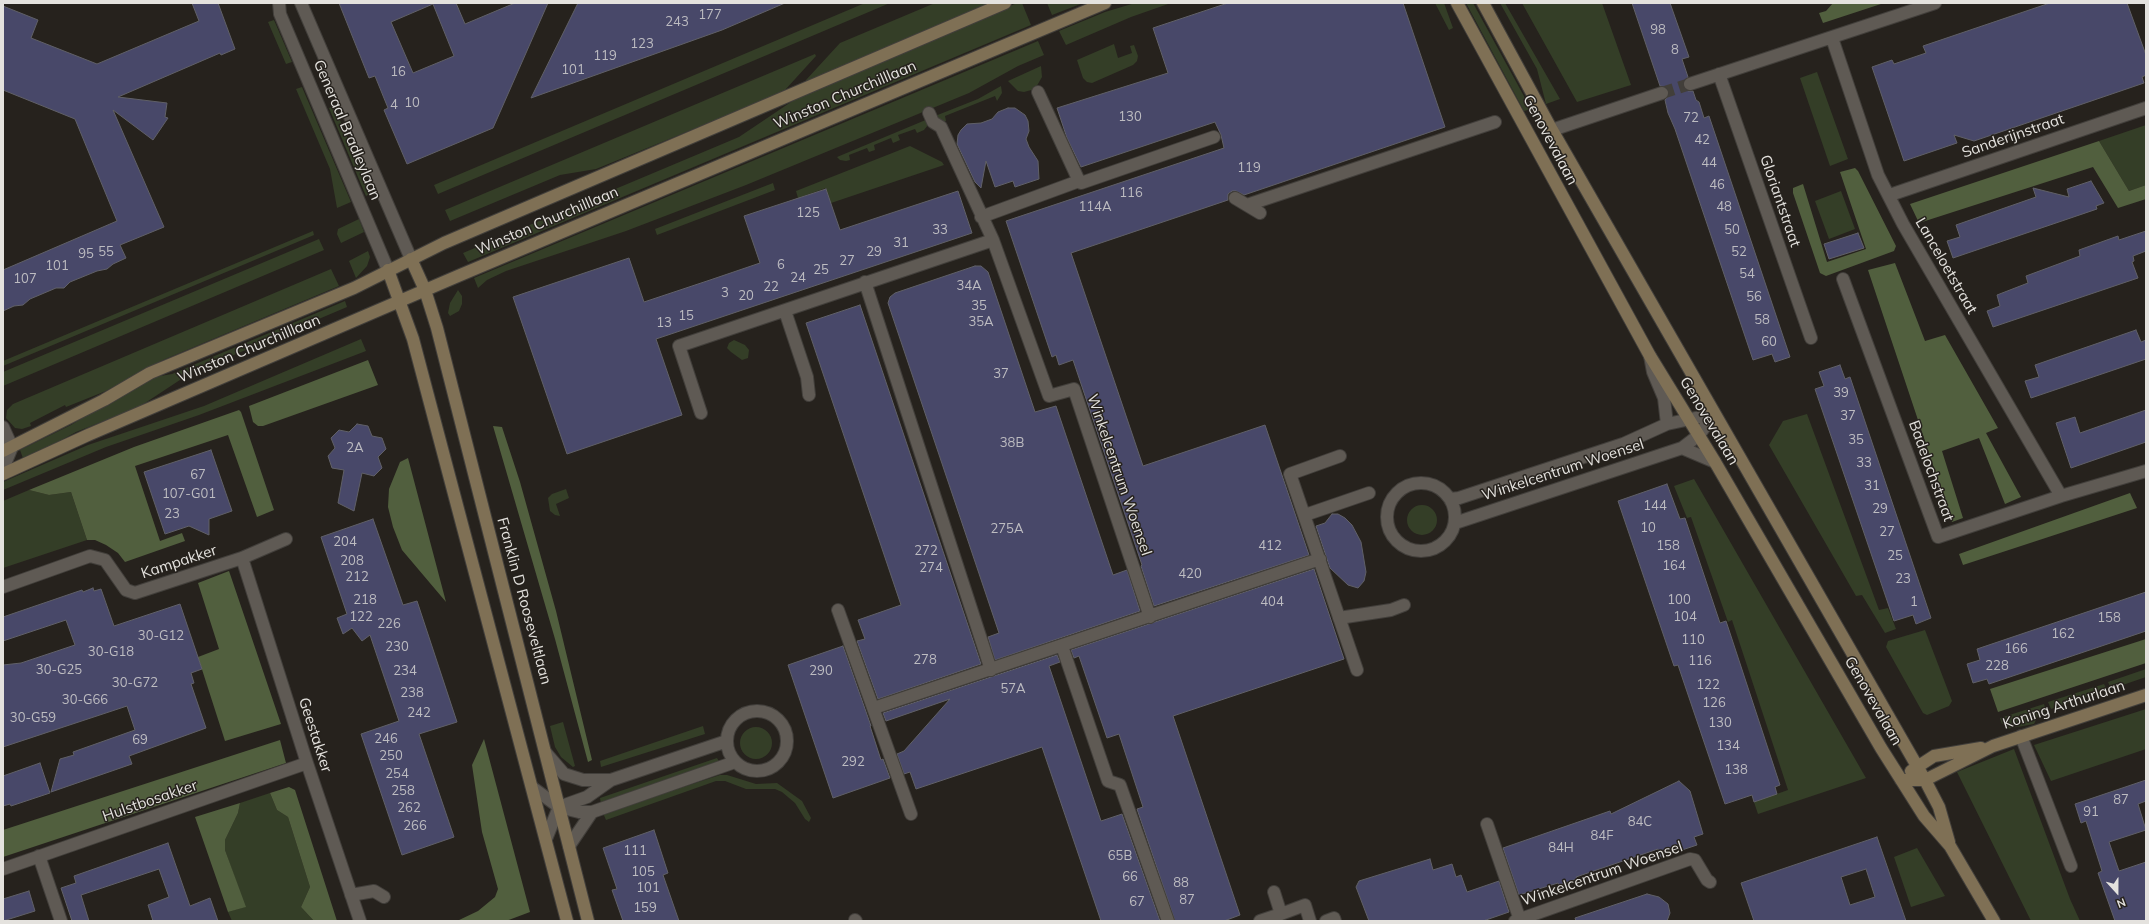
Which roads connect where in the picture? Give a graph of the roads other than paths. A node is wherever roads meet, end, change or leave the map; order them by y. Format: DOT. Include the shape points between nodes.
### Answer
graph roads {
  1 [pos="279,3"];
  2 [pos="301,3"];
  3 [pos="1005,3"];
  4 [pos="1106,3"];
  5 [pos="1457,3"];
  6 [pos="1483,3"];
  7 [pos="1935,3"];
  8 [pos="1832,38"];
  9 [pos="1719,74"];
  10 [pos="1690,84"];
  11 [pos="1038,92"];
  12 [pos="1662,93"];
  13 [pos="2146,108"];
  14 [pos="929,113"];
  15 [pos="1495,122"];
  16 [pos="1552,130"];
  17 [pos="1214,138"];
  18 [pos="1080,181"];
  19 [pos="1890,195"];
  20 [pos="1235,198"];
  21 [pos="1247,205"];
  22 [pos="1260,213"];
  23 [pos="981,217"];
  24 [pos="993,240"];
  25 [pos="411,259"];
  26 [pos="388,270"];
  27 [pos="1843,279"];
  28 [pos="865,282"];
  29 [pos="425,290"];
  30 [pos="399,302"];
  31 [pos="785,310"];
  32 [pos="1811,338"];
  33 [pos="1650,356"];
  34 [pos="809,394"];
  35 [pos="701,413"];
  36 [pos="1714,414"];
  37 [pos="1690,419"];
  38 [pos="1667,424"];
  39 [pos="3,427"];
  40 [pos="1700,435"];
  41 [pos="1682,448"];
  42 [pos="8,449"];
  43 [pos="1340,456"];
  44 [pos="1715,462"];
  45 [pos="3,469"];
  46 [pos="2146,471"];
  47 [pos="3,474"];
  48 [pos="1369,493"];
  49 [pos="2061,496"];
  50 [pos="1450,499"];
  51 [pos="1305,515"];
  52 [pos="1455,523"];
  53 [pos="286,539"];
  54 [pos="242,558"];
  55 [pos="1320,560"];
  56 [pos="3,587"];
  57 [pos="1404,605"];
  58 [pos="838,610"];
  59 [pos="1150,616"];
  60 [pos="1339,618"];
  61 [pos="1062,646"];
  62 [pos="991,670"];
  63 [pos="1357,670"];
  64 [pos="2146,695"];
  65 [pos="874,708"];
  66 [pos="2021,736"];
  67 [pos="727,741"];
  68 [pos="1993,746"];
  69 [pos="546,752"];
  70 [pos="735,762"];
  71 [pos="307,763"];
  72 [pos="1917,766"];
  73 [pos="612,780"];
  74 [pos="1901,780"];
  75 [pos="1925,780"];
  76 [pos="533,788"];
  77 [pos="559,807"];
  78 [pos="592,812"];
  79 [pos="911,814"];
  80 [pos="1487,824"];
  81 [pos="546,839"];
  82 [pos="569,846"];
  83 [pos="1950,846"];
  84 [pos="39,856"];
  85 [pos="2071,866"];
  86 [pos="3,869"];
  87 [pos="1710,882"];
  88 [pos="1274,892"];
  89 [pos="352,895"];
  90 [pos="384,897"];
  91 [pos="1281,914"];
  92 [pos="1518,920"];
  93 [pos="61,921"];
  94 [pos="360,921"];
  95 [pos="567,921"];
  96 [pos="588,921"];
  97 [pos="1168,921"];
  98 [pos="1260,921"];
  99 [pos="1310,921"];
  100 [pos="1326,921"];
  101 [pos="1335,921"];
  102 [pos="1994,921"];
  1 -- 26 [label="street, Generaal Bradleylaan" via="280,14"];
  2 -- 25 [label="street, Generaal Bradleylaan"];
  3 -- 25 [label="main road, Winston Churchilllaan"];
  4 -- 29 [label="main road, Winston Churchilllaan"];
  5 -- 33 [label="main road, Genovevalaan"];
  6 -- 16 [label="main road, Genovevalaan"];
  7 -- 8 [label="street"];
  8 -- 9 [label="street"];
  8 -- 19 [label="street, Lanceloetstraat" via="1878,175"];
  9 -- 10 [label="street"];
  9 -- 32 [label="street, Gloriantstraat"];
  11 -- 18 [label="street"];
  12 -- 16 [label="street"];
  13 -- 19 [label="street, Sanderijnstraat"];
  14 -- 23 [label="street, Winkelcentrum Woensel" via="933,122 941,128"];
  15 -- 21 [label="street"];
  16 -- 36 [label="main road, Genovevalaan"];
  17 -- 18 [label="street" via="1081,183"];
  18 -- 23 [label="street"];
  19 -- 49 [label="street, Lanceloetstraat" via="1903,224"];
  20 -- 21 [label="street"];
  21 -- 22 [label="street"];
  23 -- 24 [label="street, Winkelcentrum Woensel"];
  24 -- 28 [label="street"];
  24 -- 59 [label="street, Winkelcentrum Woensel" via="1049,396 1074,390"];
  25 -- 26 [label="main road, Winston Churchilllaan"];
  25 -- 29 [label="main road, Franklin D Rooseveltlaan"];
  26 -- 30 [label="main road"];
  26 -- 42 [label="main road, Winston Churchilllaan" via="354,288 150,372 104,400"];
  27 -- 49 [label="street, Badelochstraat" via="1938,537"];
  28 -- 31 [label="street"];
  28 -- 62 [label="street"];
  29 -- 30 [label="main road, Winston Churchilllaan"];
  29 -- 69 [label="main road, Franklin D Rooseveltlaan"];
  30 -- 47 [label="main road, Winston Churchilllaan"];
  30 -- 76 [label="main road" via="413,339"];
  31 -- 34 [label="street" via="807,377"];
  31 -- 35 [label="street" via="679,346"];
  33 -- 37 [label="main road, Genovevalaan"];
  33 -- 38 [label="street" via="1653,372 1664,398"];
  36 -- 37 [label="street, Winkelcentrum Woensel"];
  36 -- 40 [label="street, Winkelcentrum Woensel"];
  36 -- 72 [label="main road, Genovevalaan"];
  37 -- 38 [label="street, Winkelcentrum Woensel"];
  37 -- 40 [label="main road, Genovevalaan"];
  38 -- 50 [label="street, Winkelcentrum Woensel" via="1623,444"];
  39 -- 42 [label="street"];
  40 -- 41 [label="street, Winkelcentrum Woensel"];
  40 -- 44 [label="main road, Genovevalaan"];
  41 -- 44 [label="street"];
  41 -- 52 [label="street, Winkelcentrum Woensel"];
  42 -- 45 [label="street"];
  43 -- 51 [label="street" via="1290,474"];
  44 -- 74 [label="main road, Genovevalaan"];
  46 -- 49 [label="street, Badelochstraat"];
  48 -- 51 [label="street"];
  50 -- 52 [label="street"];
  50 -- 52 [label="street" via="1436,486 1427,483 1408,486 1399,491 1390,503 1387,520 1394,537 1405,546 1418,551 1426,551 1442,544"];
  51 -- 55 [label="street"];
  53 -- 54 [label="street, Kampakker"];
  54 -- 56 [label="street, Kampakker" via="135,593 126,590 105,560 90,556"];
  54 -- 71 [label="street, Geestakker"];
  55 -- 59 [label="street"];
  55 -- 60 [label="street"];
  57 -- 60 [label="street" via="1391,610"];
  58 -- 65 [label="street"];
  59 -- 61 [label="street"];
  60 -- 63 [label="street"];
  61 -- 62 [label="street"];
  61 -- 97 [label="street" via="1108,781 1120,785"];
  62 -- 65 [label="street"];
  64 -- 66 [label="main road, Koning Arthurlaan"];
  65 -- 79 [label="street"];
  66 -- 68 [label="main road, Koning Arthurlaan"];
  66 -- 85 [label="street"];
  67 -- 70 [label="street" via="729,752"];
  67 -- 70 [label="street" via="732,724 739,717 748,712 758,711 777,718 787,735 784,755 770,769 756,771 742,768"];
  67 -- 73 [label="street"];
  68 -- 72 [label="main road, Koning Arthurlaan" via="1934,756"];
  68 -- 75 [label="main road, Koning Arthurlaan"];
  69 -- 73 [label="street" via="564,774 583,780"];
  69 -- 77 [label="main road, Franklin D Rooseveltlaan"];
  70 -- 78 [label="street"];
  71 -- 84 [label="street, Hulstbosakker"];
  71 -- 89 [label="street, Geestakker"];
  72 -- 74 [label="main road, Koning Arthurlaan"];
  72 -- 75 [label="main road, Genovevalaan"];
  73 -- 77 [label="street" via="587,797"];
  74 -- 75 [label="main road, Koning Arthurlaan"];
  74 -- 83 [label="main road, Genovevalaan" via="1924,816"];
  75 -- 83 [label="main road, Genovevalaan" via="1939,807"];
  76 -- 77 [label="street"];
  76 -- 81 [label="main road"];
  77 -- 78 [label="street"];
  77 -- 81 [label="street"];
  77 -- 82 [label="main road, Franklin D Rooseveltlaan"];
  78 -- 82 [label="street"];
  80 -- 92 [label="street"];
  81 -- 95 [label="main road"];
  82 -- 96 [label="main road, Franklin D Rooseveltlaan"];
  83 -- 102 [label="main road, Genovevalaan"];
  84 -- 86 [label="street, Hulstbosakker"];
  84 -- 93 [label="street"];
  87 -- 92 [label="street, Winkelcentrum Woensel" via="1695,860 1690,859"];
  88 -- 91 [label="street"];
  89 -- 90 [label="street" via="374,891"];
  89 -- 94 [label="street, Geestakker"];
  91 -- 98 [label="street"];
  91 -- 99 [label="street" via="1305,905"];
  100 -- 101 [label="street" via="1334,918"];
}
